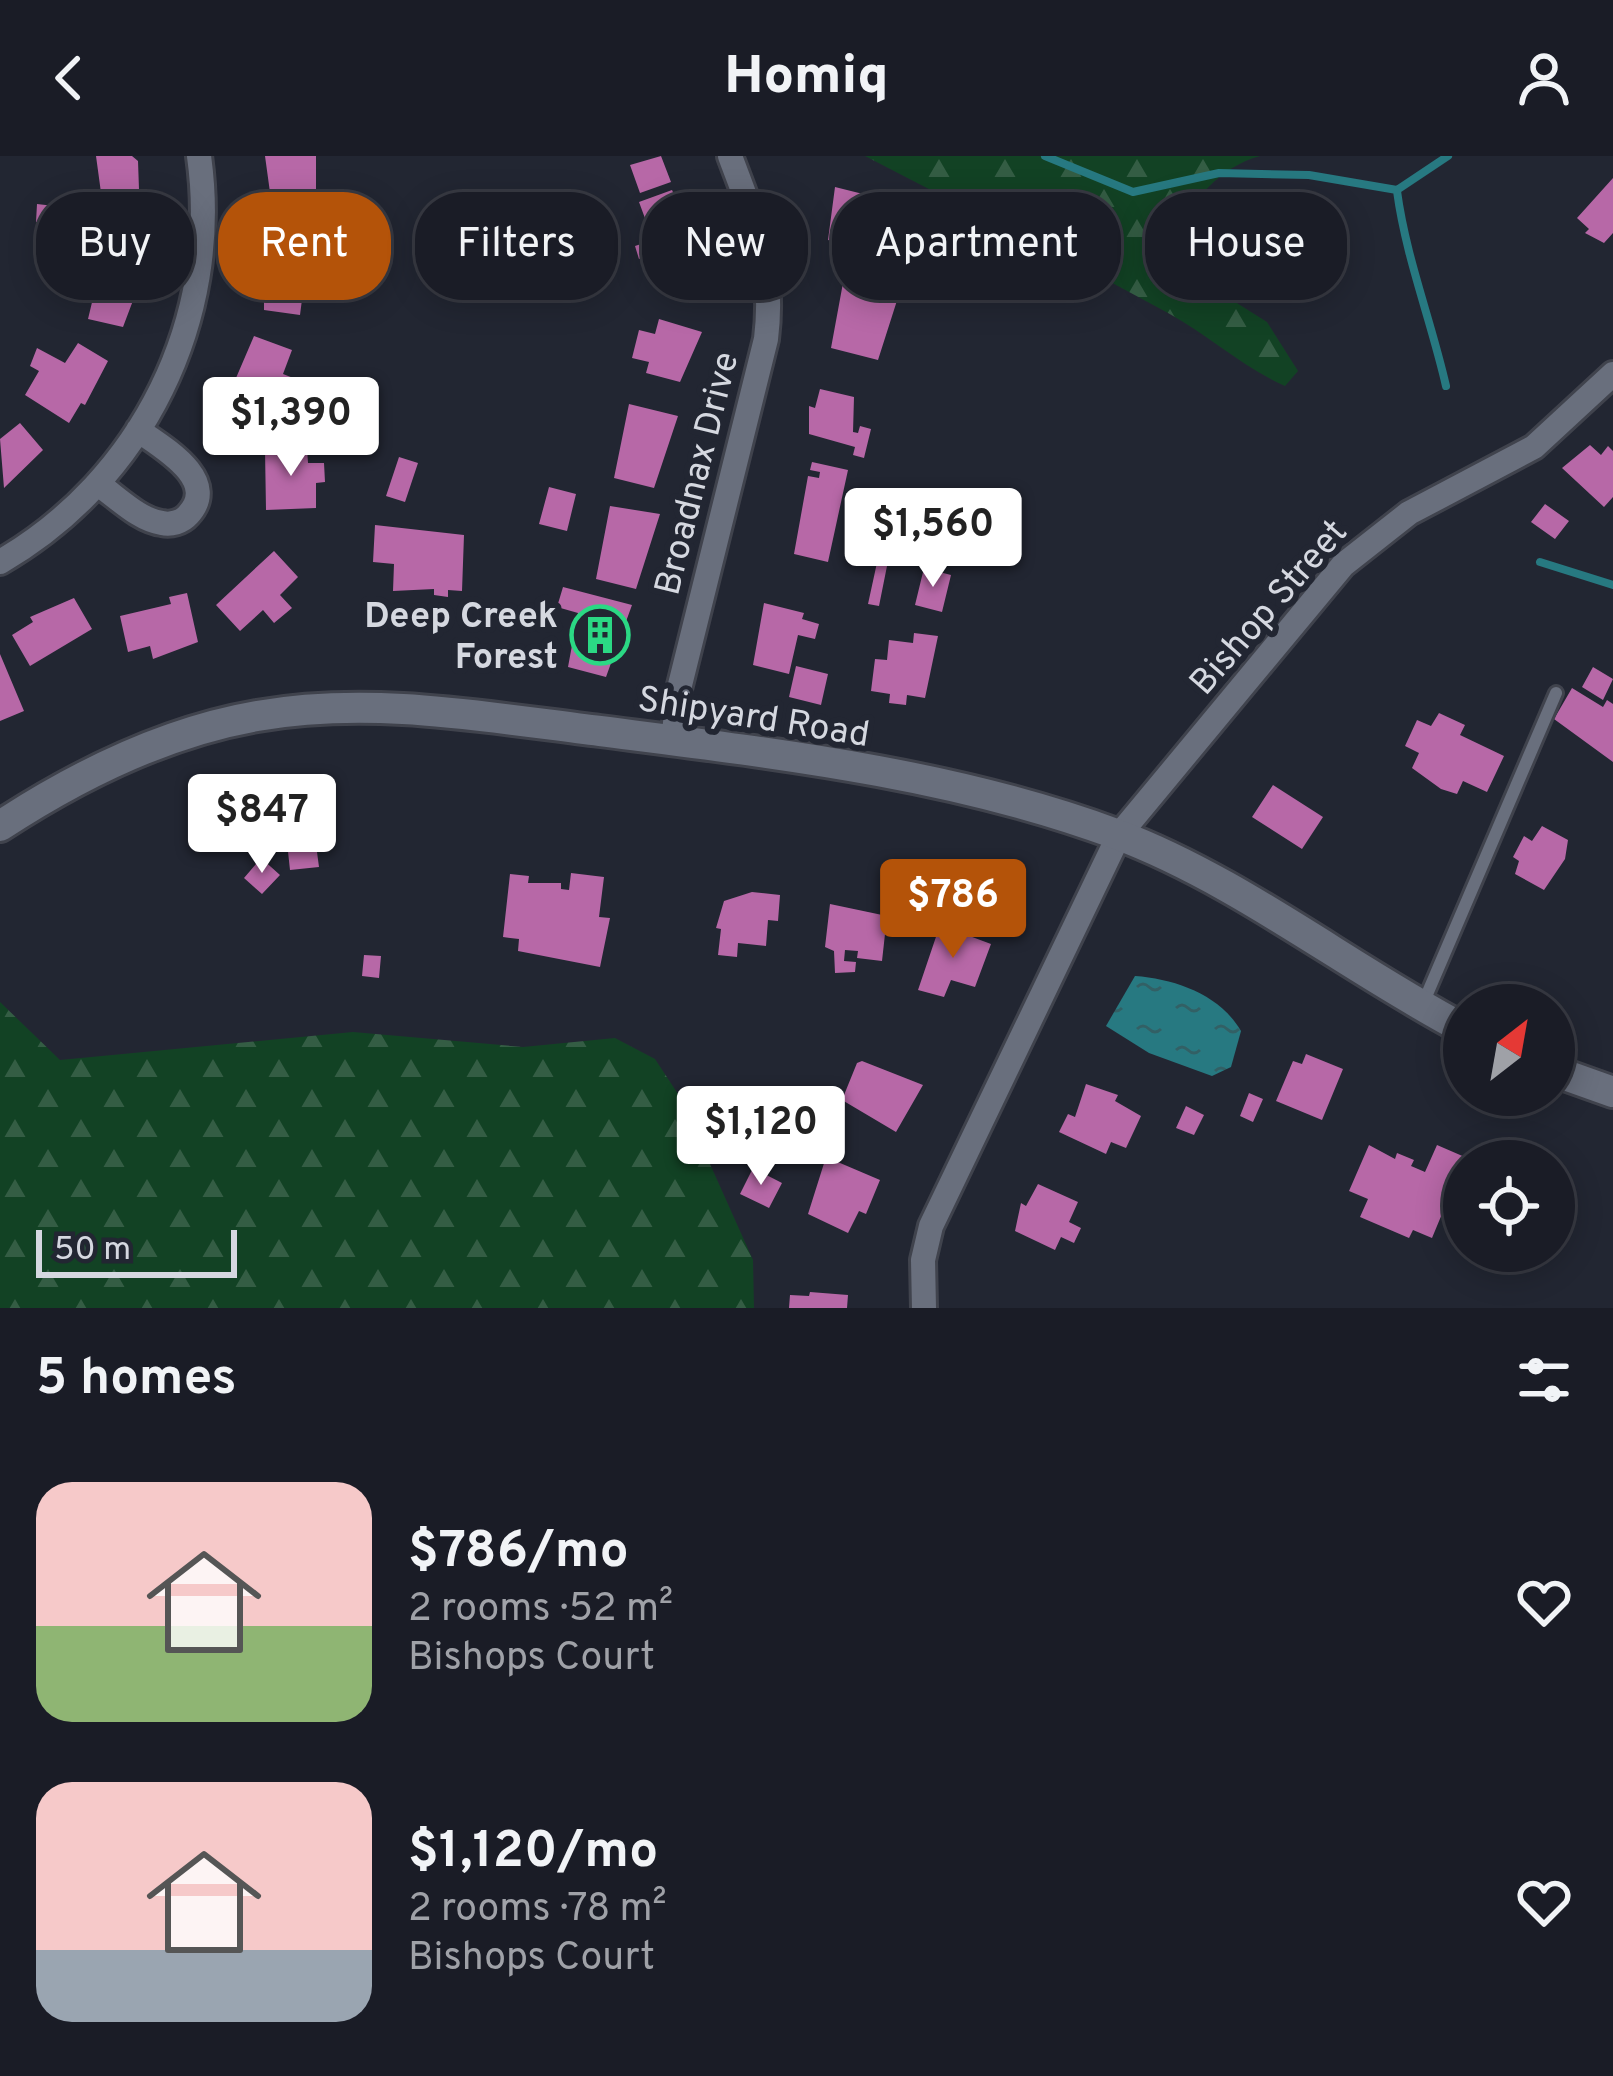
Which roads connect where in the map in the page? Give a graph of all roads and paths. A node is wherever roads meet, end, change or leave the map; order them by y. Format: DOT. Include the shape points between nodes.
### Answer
graph roads {
  1 [pos="200,156"];
  2 [pos="730,156"];
  3 [pos="1612,377"];
  4 [pos="138,430"];
  5 [pos="98,484"];
  6 [pos="0,562"];
  7 [pos="1556,693"];
  8 [pos="673,740"];
  9 [pos="0,826"];
  10 [pos="1119,835"];
  11 [pos="1422,1007"];
  12 [pos="1443,1018"];
  13 [pos="1575,1078"];
  14 [pos="1613,1092"];
  15 [pos="924,1308"];
  1 -- 4 [label="street" via="206,201 193,313"];
  2 -- 8 [label="street, Broadnax Drive" via="771,296"];
  3 -- 10 [label="street, Bishop Street" via="1534,447 1409,512 1343,566"];
  4 -- 5 [label="street"];
  4 -- 5 [label="street" via="195,480 190,514 161,524"];
  5 -- 6 [label="street"];
  7 -- 11 [label="lane"];
  8 -- 9 [label="street, Shipyard Road" via="414,708 302,710 200,730 126,756"];
  8 -- 10 [label="street, Shipyard Road" via="978,793"];
  10 -- 11 [label="street, Shipyard Road"];
  10 -- 15 [label="street, Bishop Street" via="932,1226"];
  11 -- 12 [label="street, Shipyard Road"];
  13 -- 14 [label="street"];
}
